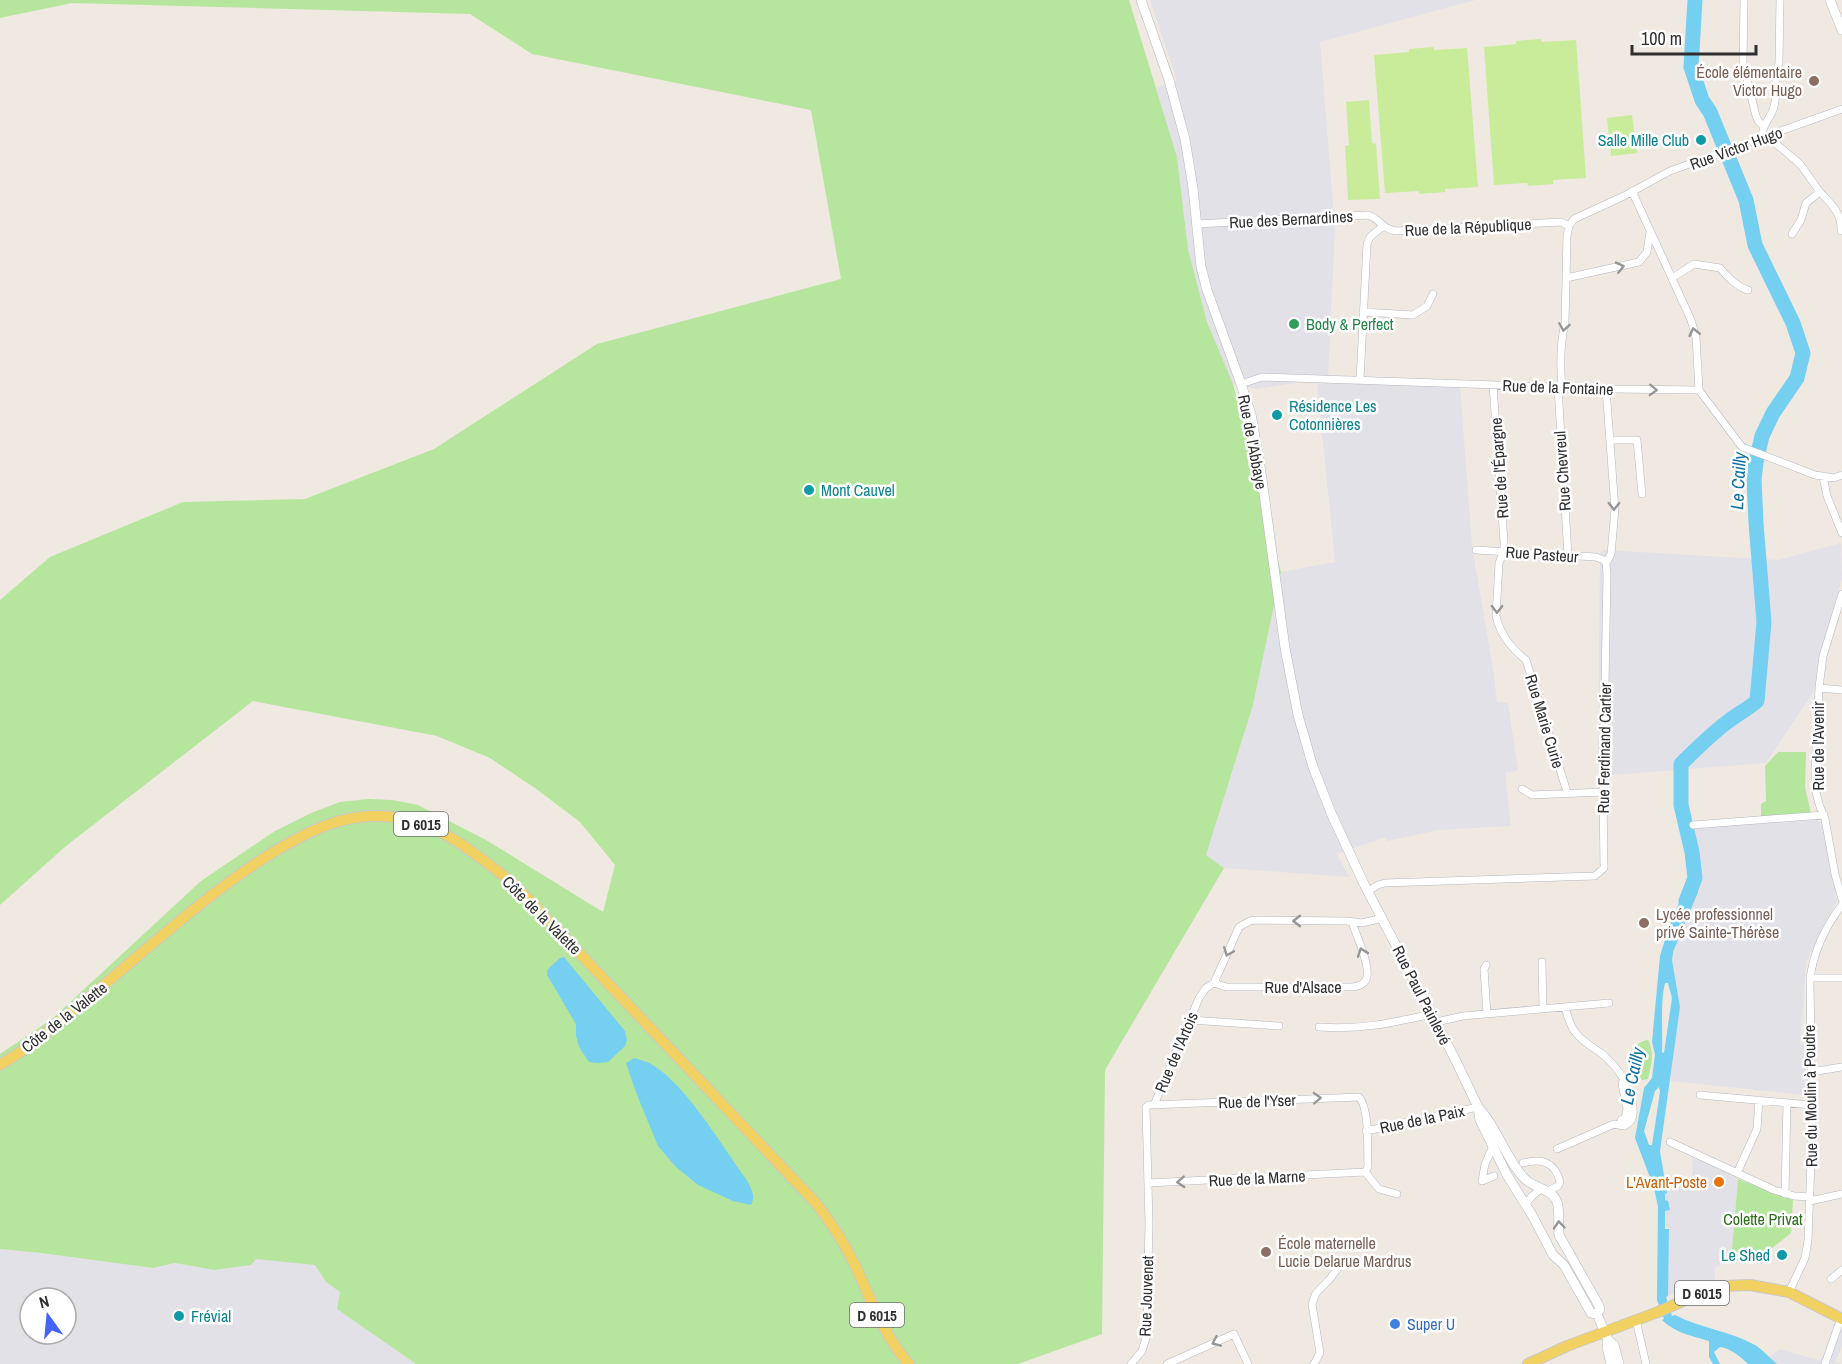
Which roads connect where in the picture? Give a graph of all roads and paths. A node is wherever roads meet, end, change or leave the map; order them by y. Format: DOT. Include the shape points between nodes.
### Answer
graph roads {
  1 [pos="1141,0"];
  2 [pos="1744,0"];
  3 [pos="1780,0"];
  4 [pos="1830,0"];
  5 [pos="1841,25"];
  6 [pos="1842,109"];
  7 [pos="1764,126"];
  8 [pos="1772,135"];
  9 [pos="1763,138"];
  10 [pos="1632,191"];
  11 [pos="1820,192"];
  12 [pos="1196,224"];
  13 [pos="1383,226"];
  14 [pos="1569,226"];
  15 [pos="1650,230"];
  16 [pos="1840,231"];
  17 [pos="1792,234"];
  18 [pos="1566,278"];
  19 [pos="1671,278"];
  20 [pos="1748,291"];
  21 [pos="1433,294"];
  22 [pos="1364,312"];
  23 [pos="1359,380"];
  24 [pos="1242,384"];
  25 [pos="1493,385"];
  26 [pos="1560,387"];
  27 [pos="1606,389"];
  28 [pos="1699,390"];
  29 [pos="1610,440"];
  30 [pos="1842,475"];
  31 [pos="1823,477"];
  32 [pos="1642,494"];
  33 [pos="1842,533"];
  34 [pos="1476,550"];
  35 [pos="1504,551"];
  36 [pos="1568,556"];
  37 [pos="1606,563"];
  38 [pos="1842,594"];
  39 [pos="1819,688"];
  40 [pos="1842,690"];
  41 [pos="1522,789"];
  42 [pos="1567,792"];
  43 [pos="1603,792"];
  44 [pos="1824,815"];
  45 [pos="1693,825"];
  46 [pos="1366,887"];
  47 [pos="1842,899"];
  48 [pos="1842,905"];
  49 [pos="1383,918"];
  50 [pos="1352,922"];
  51 [pos="1542,962"];
  52 [pos="1486,965"];
  53 [pos="1810,978"];
  54 [pos="1842,978"];
  55 [pos="1214,983"];
  56 [pos="1609,1003"];
  57 [pos="1565,1008"];
  58 [pos="1544,1009"];
  59 [pos="1486,1014"];
  60 [pos="1434,1018"];
  61 [pos="1190,1020"];
  62 [pos="1279,1026"];
  63 [pos="1319,1028"];
  64 [pos="0,1065"];
  65 [pos="1842,1067"];
  66 [pos="1810,1072"];
  67 [pos="1623,1081"];
  68 [pos="1700,1095"];
  69 [pos="1759,1101"];
  70 [pos="1786,1103"];
  71 [pos="1154,1105"];
  72 [pos="1811,1105"];
  73 [pos="1478,1107"];
  74 [pos="1621,1120"];
  75 [pos="1366,1131"];
  76 [pos="1670,1142"];
  77 [pos="1494,1144"];
  78 [pos="1557,1149"];
  79 [pos="1523,1163"];
  80 [pos="1365,1172"];
  81 [pos="1737,1173"];
  82 [pos="1494,1176"];
  83 [pos="1148,1183"];
  84 [pos="1544,1190"];
  85 [pos="1397,1194"];
  86 [pos="1785,1194"];
  87 [pos="1842,1194"];
  88 [pos="1810,1199"];
  89 [pos="1525,1205"];
  90 [pos="1149,1224"];
  91 [pos="1571,1256"];
  92 [pos="1561,1262"];
  93 [pos="1341,1264"];
  94 [pos="1842,1270"];
  95 [pos="1831,1279"];
  96 [pos="1789,1292"];
  97 [pos="1597,1314"];
  98 [pos="1841,1318"];
  99 [pos="1636,1320"];
  100 [pos="1606,1336"];
  101 [pos="909,1364"];
  102 [pos="1131,1364"];
  103 [pos="1167,1364"];
  104 [pos="1248,1364"];
  105 [pos="1313,1364"];
  106 [pos="1528,1364"];
  107 [pos="1611,1364"];
  108 [pos="1619,1364"];
  109 [pos="1646,1364"];
  110 [pos="1825,1364"];
  1 -- 12 [label="street, Rue de l'Abbaye" via="1179,113 1190,164"];
  2 -- 7 [label="street" via="1743,63 1756,116"];
  3 -- 7 [label="street" via="1776,98"];
  4 -- 5 [label="street"];
  6 -- 8 [label="street, Rue Victor Hugo"];
  7 -- 9 [label="street"];
  8 -- 9 [label="street, Rue Victor Hugo"];
  8 -- 11 [label="street"];
  9 -- 10 [label="street, Rue Victor Hugo" via="1670,171"];
  10 -- 14 [label="street, Rue Victor Hugo" via="1574,219"];
  10 -- 15 [label="street"];
  11 -- 16 [label="street" via="1842,221"];
  11 -- 17 [label="street" via="1806,204"];
  12 -- 13 [label="street, Rue des Bernardines" via="1368,215"];
  12 -- 24 [label="street, Rue de l'Abbaye" via="1207,290"];
  13 -- 14 [label="street, Rue de la République" via="1407,232 1561,222"];
  13 -- 22 [label="street, Rue de la République" via="1367,244"];
  14 -- 18 [label="street, Rue Chevreul"];
  18 -- 15 [label="street, one-way" via="1639,262 1647,252"];
  15 -- 19 [label="street"];
  18 -- 26 [label="street, Rue Chevreul, one-way"];
  19 -- 20 [label="street" via="1694,264 1720,268 1726,277"];
  28 -- 19 [label="street, one-way" via="1696,337"];
  21 -- 22 [label="street" via="1427,306 1413,315"];
  22 -- 23 [label="street, Rue de la République"];
  23 -- 24 [label="street, Rue de la Fontaine" via="1262,377"];
  23 -- 25 [label="street, Rue de la Fontaine"];
  24 -- 46 [label="street, Rue de l'Abbaye" via="1257,446 1285,648 1302,731 1328,806"];
  25 -- 26 [label="street, Rue de la Fontaine"];
  25 -- 35 [label="street, Rue de l'Épargne"];
  26 -- 27 [label="street, Rue de la Fontaine"];
  26 -- 36 [label="street, Rue Chevreul"];
  27 -- 28 [label="street, Rue de la Fontaine, one-way"];
  27 -- 29 [label="street, Rue Ferdinand Cartier"];
  28 -- 31 [label="street" via="1742,447"];
  29 -- 32 [label="street" via="1637,440"];
  29 -- 37 [label="street, Rue Ferdinand Cartier, one-way" via="1615,509 1611,554"];
  30 -- 31 [label="street"];
  31 -- 33 [label="street"];
  34 -- 35 [label="street, Rue Pasteur"];
  35 -- 36 [label="street, Rue Pasteur"];
  35 -- 42 [label="street, Rue Marie Curie, one-way" via="1499,564 1498,624 1511,647 1526,660"];
  36 -- 37 [label="street, Rue Pasteur" via="1596,557"];
  37 -- 43 [label="street, Rue Ferdinand Cartier"];
  38 -- 39 [label="street, Rue de l'Avenir" via="1823,656"];
  39 -- 40 [label="street"];
  39 -- 44 [label="street, Rue de l'Avenir" via="1815,788"];
  41 -- 42 [label="street" via="1532,795"];
  42 -- 43 [label="street"];
  43 -- 46 [label="street, Rue Ferdinand Cartier" via="1604,868 1594,876 1385,883"];
  44 -- 45 [label="street"];
  44 -- 47 [label="street, Rue de l'Avenir"];
  46 -- 49 [label="street, Rue Paul Painlevé"];
  48 -- 53 [label="street, Rue du Moulin à Poudre" via="1822,935"];
  49 -- 50 [label="street"];
  49 -- 60 [label="street, Rue Paul Painlevé"];
  50 -- 55 [label="street, Rue de l'Artois, one-way" via="1244,923 1236,931"];
  55 -- 50 [label="street, Rue d'Alsace, one-way" via="1226,987 1361,985 1367,970"];
  51 -- 58 [label="street"];
  52 -- 59 [label="street"];
  53 -- 54 [label="street"];
  53 -- 66 [label="street, Rue du Moulin à Poudre"];
  55 -- 61 [label="street, Rue de l'Artois" via="1203,993"];
  56 -- 57 [label="street"];
  57 -- 58 [label="street"];
  57 -- 67 [label="street" via="1573,1031 1610,1062"];
  58 -- 59 [label="street"];
  59 -- 60 [label="street"];
  60 -- 63 [label="street" via="1364,1028"];
  60 -- 73 [label="street, Rue Paul Painlevé"];
  61 -- 62 [label="street"];
  61 -- 71 [label="street, Rue de l'Artois"];
  64 -- 101 [label="main road, Côte de la Valette / D 6015" via="59,1022 208,897 277,850 346,820 380,816 409,820 459,842 513,884 814,1202 838,1234 878,1318"];
  65 -- 66 [label="street"];
  66 -- 72 [label="street, Rue du Moulin à Poudre"];
  67 -- 74 [label="street" via="1627,1109"];
  67 -- 78 [label="street" via="1632,1098 1631,1122 1624,1126 1614,1124"];
  68 -- 69 [label="street"];
  69 -- 70 [label="street"];
  69 -- 81 [label="street" via="1757,1129"];
  70 -- 72 [label="street"];
  70 -- 86 [label="street"];
  71 -- 75 [label="street, Rue de l'Yser, one-way" via="1359,1097 1364,1102"];
  71 -- 83 [label="street, Rue de l'Artois" via="1145,1109"];
  72 -- 88 [label="street, Rue du Moulin à Poudre"];
  73 -- 75 [label="street, Rue de la Paix"];
  73 -- 77 [label="street" via="1480,1120"];
  73 -- 84 [label="street" via="1521,1176"];
  75 -- 80 [label="street"];
  76 -- 81 [label="street"];
  77 -- 82 [label="street" via="1482,1181"];
  77 -- 89 [label="street"];
  79 -- 84 [label="street" via="1541,1161 1556,1171 1558,1186"];
  80 -- 83 [label="street, Rue de la Marne, one-way"];
  80 -- 85 [label="street" via="1379,1189"];
  81 -- 86 [label="street"];
  83 -- 90 [label="street, Rue de l'Artois"];
  84 -- 89 [label="street"];
  91 -- 84 [label="street, one-way" via="1559,1235 1559,1205"];
  86 -- 88 [label="street"];
  87 -- 88 [label="street"];
  88 -- 96 [label="street, Rue du Moulin à Poudre" via="1806,1255"];
  89 -- 92 [label="street" via="1553,1255"];
  90 -- 102 [label="street, Rue Jouvenet" via="1149,1328 1142,1351"];
  91 -- 92 [label="street"];
  91 -- 97 [label="street" via="1598,1304"];
  92 -- 97 [label="street" via="1591,1313"];
  93 -- 105 [label="street" via="1316,1293 1312,1304 1320,1353"];
  94 -- 95 [label="street"];
  96 -- 98 [label="main road, D 6015"];
  96 -- 99 [label="main road, D 6015" via="1750,1285 1724,1286"];
  97 -- 100 [label="street"];
  98 -- 110 [label="street"];
  99 -- 100 [label="main road, D 6015"];
  99 -- 109 [label="street"];
  100 -- 106 [label="main road, D 6015"];
  100 -- 107 [label="street"];
  100 -- 108 [label="street" via="1614,1345"];
  104 -- 103 [label="street, one-way" via="1234,1334"];
}
